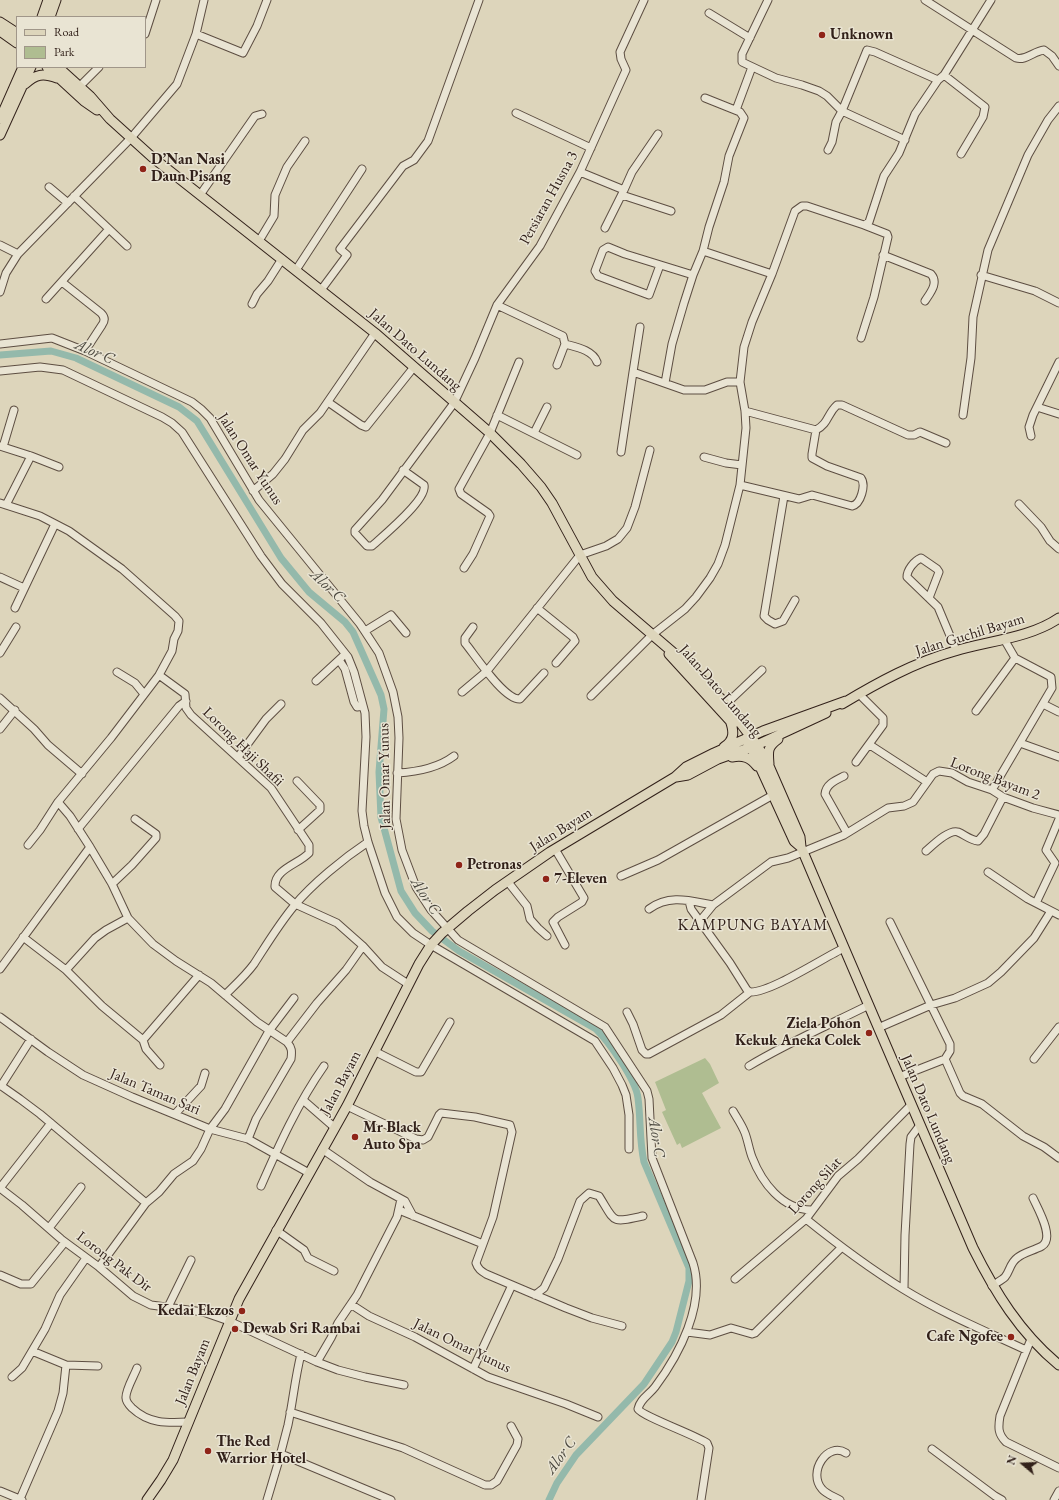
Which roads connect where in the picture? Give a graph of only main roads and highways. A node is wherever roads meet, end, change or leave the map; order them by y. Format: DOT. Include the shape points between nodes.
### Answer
graph roads {
  1 [pos="48,0"];
  2 [pos="48,12"];
  3 [pos="1,26"];
  4 [pos="16,28"];
  5 [pos="13,35"];
  6 [pos="16,45"];
  7 [pos="19,68"];
  8 [pos="23,68"];
  9 [pos="30,68"];
  10 [pos="50,68"];
  11 [pos="61,72"];
  12 [pos="19,84"];
  13 [pos="110,119"];
  14 [pos="0,120"];
  15 [pos="0,135"];
  16 [pos="1059,618"];
  17 [pos="655,638"];
  18 [pos="846,701"];
  19 [pos="732,717"];
  20 [pos="764,731"];
  21 [pos="787,732"];
  22 [pos="751,742"];
  23 [pos="716,756"];
  24 [pos="766,770"];
  25 [pos="802,849"];
  26 [pos="1059,1365"];
  27 [pos="148,1500"];
  1 -- 2 [label="main road"];
  3 -- 4 [label="main road"];
  3 -- 5 [label="main road"];
  5 -- 6 [label="main road"];
  7 -- 12 [label="main road"];
  8 -- 12 [label="main road"];
  9 -- 12 [label="main road"];
  10 -- 11 [label="main road, Jalan Dato Lundang"];
  11 -- 12 [label="main road" via="42,74"];
  11 -- 13 [label="main road, Jalan Dato Lundang" via="80,87"];
  11 -- 13 [label="main road, Jalan Dato Lundang" via="84,101"];
  12 -- 14 [label="main road"];
  12 -- 15 [label="main road"];
  13 -- 17 [label="main road, Jalan Dato Lundang" via="152,157 375,333 490,433 541,487 599,587"];
  16 -- 18 [label="main road, Jalan Guchil Bayam" via="1043,626 1004,639 956,650 912,667"];
  17 -- 19 [label="main road, Jalan Dato Lundang" via="678,665"];
  17 -- 19 [label="main road, Jalan Dato Lundang" via="683,661 726,704"];
  18 -- 20 [label="main road, Jalan Guchil Bayam"];
  18 -- 21 [label="main road, Jalan Guchil Bayam"];
  19 -- 20 [label="main road"];
  19 -- 22 [label="main road, Jalan Dato Lundang"];
  19 -- 23 [label="main road" via="733,738"];
  20 -- 22 [label="main road, Jalan Guchil Bayam"];
  21 -- 22 [label="main road, Jalan Guchil Bayam"];
  21 -- 24 [label="main road" via="768,749"];
  22 -- 23 [label="main road, Jalan Bayam"];
  22 -- 24 [label="main road, Jalan Dato Lundang"];
  23 -- 24 [label="main road" via="748,757"];
  23 -- 27 [label="main road, Jalan Bayam" via="688,775 675,777 555,849 477,904 433,944 408,984 347,1106 239,1298 172,1460"];
  24 -- 25 [label="main road, Jalan Dato Lundang" via="800,837"];
  24 -- 25 [label="main road, Jalan Dato Lundang" via="773,795 794,841"];
  25 -- 26 [label="main road, Jalan Dato Lundang" via="973,1248 1003,1302 1031,1339"];
}
